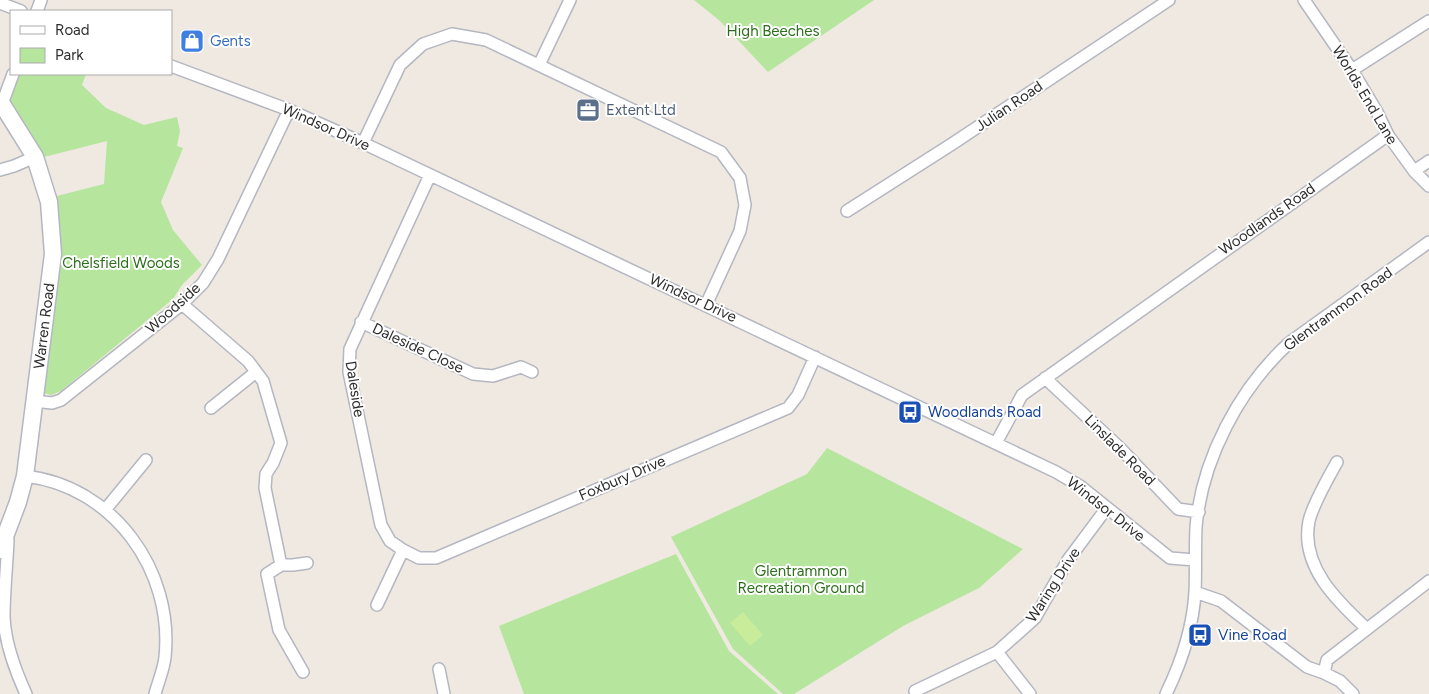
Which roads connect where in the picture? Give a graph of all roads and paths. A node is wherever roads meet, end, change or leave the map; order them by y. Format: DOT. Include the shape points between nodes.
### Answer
graph roads {
  1 [pos="570,0"];
  2 [pos="1169,0"];
  3 [pos="1304,0"];
  4 [pos="0,3"];
  5 [pos="18,10"];
  6 [pos="1429,21"];
  7 [pos="539,65"];
  8 [pos="172,66"];
  9 [pos="1352,70"];
  10 [pos="13,75"];
  11 [pos="1,102"];
  12 [pos="289,110"];
  13 [pos="1388,135"];
  14 [pos="363,143"];
  15 [pos="35,157"];
  16 [pos="1429,161"];
  17 [pos="0,170"];
  18 [pos="1414,171"];
  19 [pos="430,175"];
  20 [pos="1429,186"];
  21 [pos="847,211"];
  22 [pos="1429,242"];
  23 [pos="182,304"];
  24 [pos="706,305"];
  25 [pos="361,322"];
  26 [pos="815,357"];
  27 [pos="256,372"];
  28 [pos="532,372"];
  29 [pos="1045,378"];
  30 [pos="34,401"];
  31 [pos="211,408"];
  32 [pos="996,443"];
  33 [pos="146,460"];
  34 [pos="1337,462"];
  35 [pos="25,476"];
  36 [pos="1106,509"];
  37 [pos="105,510"];
  38 [pos="1198,512"];
  39 [pos="8,530"];
  40 [pos="0,550"];
  41 [pos="403,550"];
  42 [pos="1195,560"];
  43 [pos="307,563"];
  44 [pos="281,565"];
  45 [pos="1429,581"];
  46 [pos="1195,592"];
  47 [pos="377,604"];
  48 [pos="1366,628"];
  49 [pos="997,652"];
  50 [pos="304,666"];
  51 [pos="438,669"];
  52 [pos="1324,673"];
  53 [pos="26,694"];
  54 [pos="155,694"];
  55 [pos="444,694"];
  56 [pos="918,694"];
  57 [pos="1030,694"];
  58 [pos="1166,694"];
  59 [pos="1353,694"];
  1 -- 7 [label="street"];
  2 -- 21 [label="street, Julian Road"];
  3 -- 9 [label="street, Worlds End Lane"];
  4 -- 5 [label="street"];
  6 -- 9 [label="street"];
  7 -- 14 [label="street" via="486,40 452,34 423,44 400,65"];
  7 -- 24 [label="street" via="720,152 740,178 745,205 740,231"];
  8 -- 12 [label="street, Windsor Drive"];
  9 -- 13 [label="street, Worlds End Lane"];
  10 -- 11 [label="street"];
  11 -- 15 [label="street, Warren Road"];
  12 -- 14 [label="street, Windsor Drive"];
  12 -- 23 [label="street, Woodside" via="218,259 203,283"];
  13 -- 18 [label="street, Worlds End Lane"];
  13 -- 29 [label="street, Woodlands Road"];
  14 -- 19 [label="street, Windsor Drive"];
  15 -- 17 [label="street"];
  15 -- 30 [label="street, Warren Road" via="49,202 53,254"];
  16 -- 18 [label="street"];
  18 -- 20 [label="street, Worlds End Lane"];
  19 -- 24 [label="street, Windsor Drive"];
  19 -- 25 [label="street, Daleside"];
  22 -- 38 [label="street, Glentrammon Road" via="1299,335 1273,359 1248,390 1226,429 1209,467"];
  23 -- 27 [label="street" via="248,361"];
  23 -- 30 [label="street, Woodside" via="61,400 52,403"];
  24 -- 26 [label="street, Windsor Drive"];
  25 -- 28 [label="street, Daleside Close" via="473,374 493,376 521,367"];
  25 -- 41 [label="street, Daleside" via="350,349 349,372 381,525 390,541"];
  26 -- 32 [label="street, Windsor Drive"];
  26 -- 41 [label="street, Foxbury Drive" via="798,395 788,408 436,558 419,558"];
  27 -- 31 [label="street"];
  27 -- 44 [label="street" via="263,381 281,443 266,474 265,488"];
  29 -- 32 [label="street, Woodlands Road" via="1022,395"];
  29 -- 38 [label="street, Linslade Road" via="1120,448 1178,509"];
  30 -- 35 [label="street, Warren Road"];
  32 -- 36 [label="street, Windsor Drive" via="1080,486"];
  33 -- 37 [label="street"];
  34 -- 48 [label="street" via="1310,520 1308,537 1326,586"];
  35 -- 37 [label="street" via="44,478 77,490"];
  35 -- 39 [label="street, Warren Road"];
  36 -- 42 [label="street, Windsor Drive" via="1170,558"];
  36 -- 49 [label="street, Waring Drive" via="1068,560 1035,618"];
  37 -- 54 [label="street" via="144,556 157,584 165,619 165,658"];
  38 -- 42 [label="street, Glentrammon Road"];
  39 -- 40 [label="street, Warren Road"];
  39 -- 53 [label="street, Warren Road" via="4,618 8,642"];
  41 -- 47 [label="street"];
  42 -- 46 [label="street, Glentrammon Road"];
  43 -- 44 [label="street"];
  44 -- 50 [label="street" via="267,574 279,630"];
  45 -- 48 [label="street"];
  46 -- 52 [label="street" via="1221,600 1307,667"];
  46 -- 58 [label="street, Glentrammon Road" via="1186,647"];
  48 -- 52 [label="street" via="1327,660"];
  49 -- 56 [label="street, Waring Drive" via="915,691"];
  49 -- 57 [label="street"];
  51 -- 55 [label="street"];
  52 -- 59 [label="street" via="1340,681"];
}
